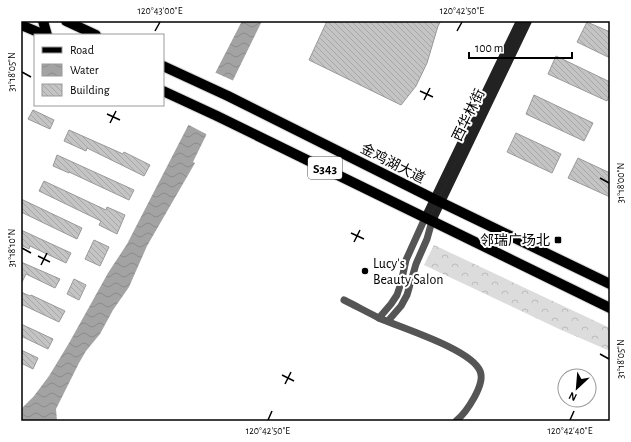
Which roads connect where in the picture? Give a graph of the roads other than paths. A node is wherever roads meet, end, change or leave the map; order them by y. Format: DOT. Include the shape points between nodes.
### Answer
graph roads {
  1 [pos="43,21"];
  2 [pos="66,21"];
  3 [pos="520,21"];
  4 [pos="528,21"];
  5 [pos="21,24"];
  6 [pos="44,34"];
  7 [pos="46,34"];
  8 [pos="94,34"];
  9 [pos="164,66"];
  10 [pos="164,90"];
  11 [pos="479,114"];
  12 [pos="437,200"];
  13 [pos="428,219"];
  14 [pos="610,284"];
  15 [pos="344,300"];
  16 [pos="610,308"];
  17 [pos="379,318"];
  18 [pos="388,321"];
  19 [pos="456,421"];
  1 -- 7 [label="main road"];
  2 -- 8 [label="main road"];
  3 -- 11 [label="main road, 西华林街"];
  4 -- 11 [label="main road, 西华林街"];
  5 -- 6 [label="main road"];
  9 -- 12 [label="main road, 金鸡湖大道 / S343"];
  10 -- 13 [label="main road, S343"];
  11 -- 12 [label="main road, 西华林街"];
  12 -- 13 [label="main road, 西华林街"];
  12 -- 14 [label="main road, 金鸡湖大道 / S343"];
  13 -- 16 [label="main road, S343"];
  13 -- 17 [label="street" via="406,260 397,295"];
  13 -- 18 [label="street" via="427,239 407,295"];
  15 -- 17 [label="street"];
  17 -- 18 [label="street"];
  18 -- 19 [label="street" via="448,346 480,370 482,376 479,389"];
}
